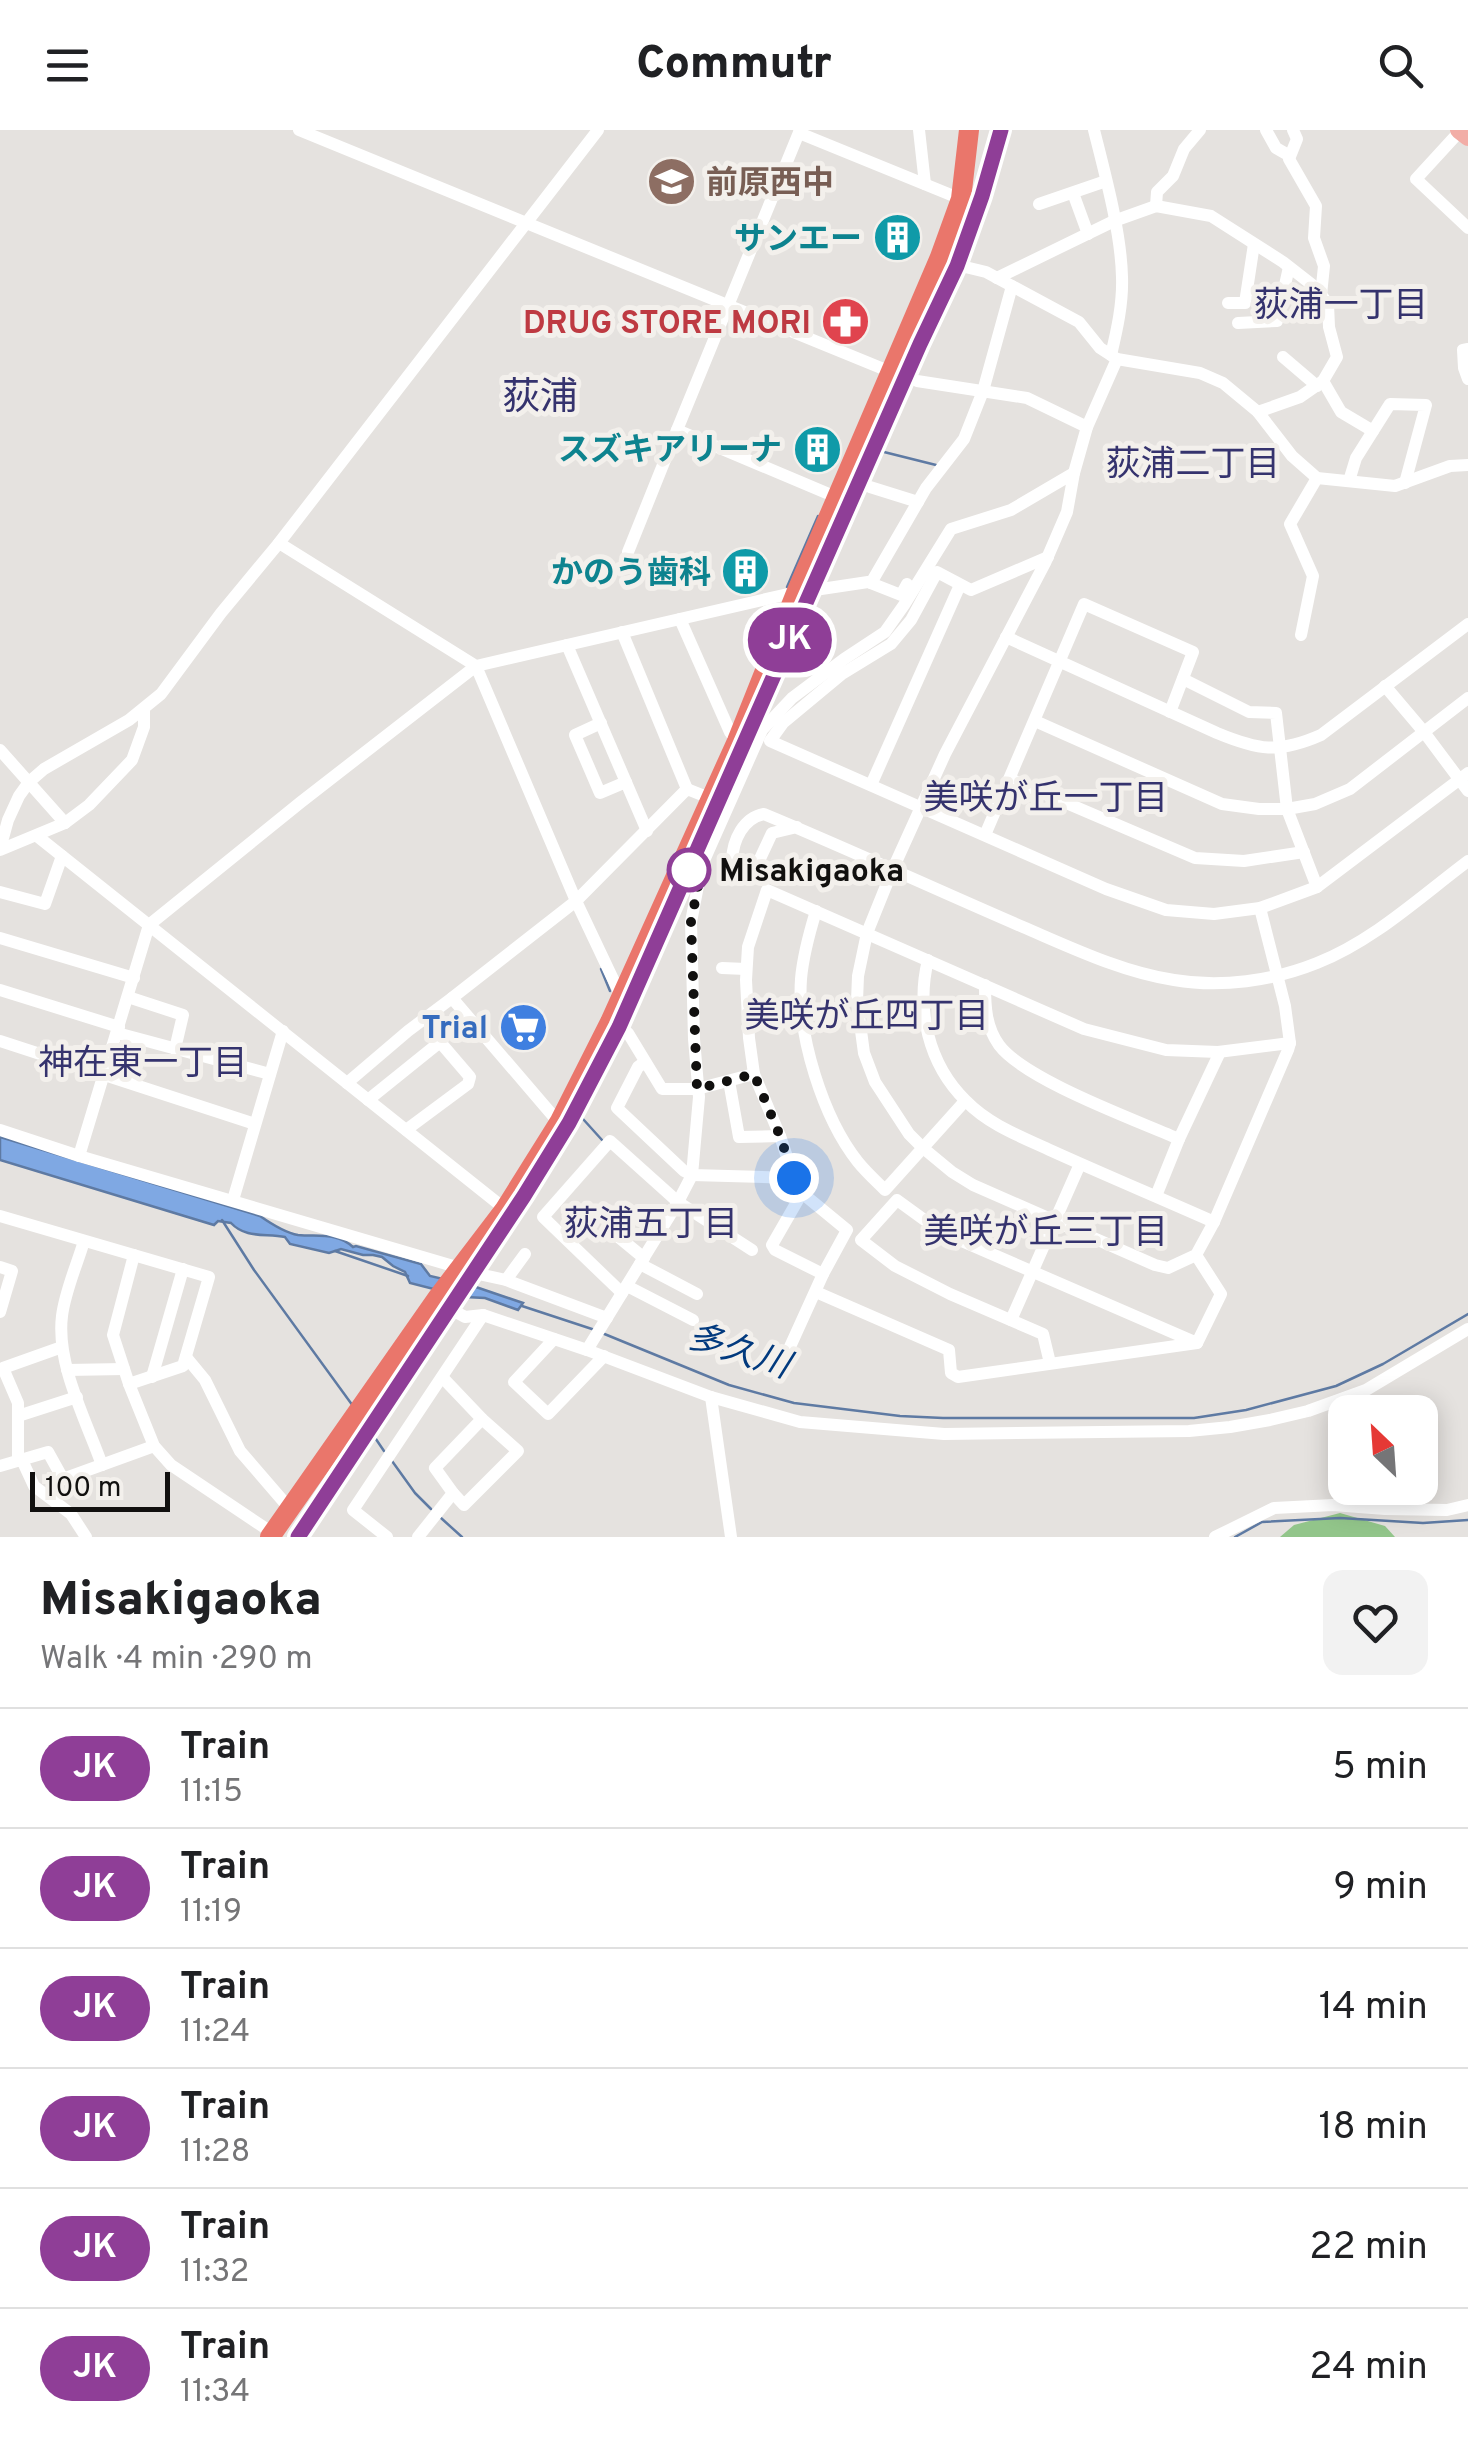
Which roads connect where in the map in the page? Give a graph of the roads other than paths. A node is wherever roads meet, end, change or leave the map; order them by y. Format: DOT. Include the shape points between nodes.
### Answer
graph roads {
  1 [pos="300,130"];
  2 [pos="598,130"];
  3 [pos="919,130"];
  4 [pos="969,130"];
  5 [pos="1094,130"];
  6 [pos="1200,130"];
  7 [pos="1266,130"];
  8 [pos="1293,130"];
  9 [pos="1460,130"];
  10 [pos="799,132"];
  11 [pos="1468,137"];
  12 [pos="1290,156"];
  13 [pos="1106,181"];
  14 [pos="925,184"];
  15 [pos="1073,193"];
  16 [pos="962,199"];
  17 [pos="1038,204"];
  18 [pos="1156,206"];
  19 [pos="1114,221"];
  20 [pos="527,223"];
  21 [pos="1468,228"];
  22 [pos="1088,234"];
  23 [pos="1254,244"];
  24 [pos="940,257"];
  25 [pos="1289,267"];
  26 [pos="997,278"];
  27 [pos="1012,286"];
  28 [pos="1321,294"];
  29 [pos="1228,303"];
  30 [pos="729,306"];
  31 [pos="1238,323"];
  32 [pos="1468,348"];
  33 [pos="1283,356"];
  34 [pos="1114,357"];
  35 [pos="891,372"];
  36 [pos="1468,379"];
  37 [pos="917,381"];
  38 [pos="1320,383"];
  39 [pos="983,391"];
  40 [pos="1258,412"];
  41 [pos="1087,427"];
  42 [pos="677,430"];
  43 [pos="1372,431"];
  44 [pos="1468,465"];
  45 [pos="1074,473"];
  46 [pos="1317,478"];
  47 [pos="1348,481"];
  48 [pos="1405,483"];
  49 [pos="870,488"];
  50 [pos="836,497"];
  51 [pos="918,502"];
  52 [pos="951,529"];
  53 [pos="279,543"];
  54 [pos="628,552"];
  55 [pos="1048,557"];
  56 [pos="871,583"];
  57 [pos="960,585"];
  58 [pos="796,593"];
  59 [pos="734,595"];
  60 [pos="752,602"];
  61 [pos="680,619"];
  62 [pos="1468,624"];
  63 [pos="622,632"];
  64 [pos="1300,636"];
  65 [pos="1006,637"];
  66 [pos="567,645"];
  67 [pos="1060,664"];
  68 [pos="476,666"];
  69 [pos="1183,679"];
  70 [pos="1385,686"];
  71 [pos="1468,698"];
  72 [pos="144,709"];
  73 [pos="1170,712"];
  74 [pos="1035,721"];
  75 [pos="601,723"];
  76 [pos="1424,732"];
  77 [pos="737,741"];
  78 [pos="1279,748"];
  79 [pos="0,750"];
  80 [pos="1010,779"];
  81 [pos="1465,781"];
  82 [pos="29,782"];
  83 [pos="626,782"];
  84 [pos="871,785"];
  85 [pos="687,789"];
  86 [pos="712,798"];
  87 [pos="922,807"];
  88 [pos="1287,809"];
  89 [pos="65,822"];
  90 [pos="797,827"];
  91 [pos="647,831"];
  92 [pos="985,835"];
  93 [pos="36,836"];
  94 [pos="0,850"];
  95 [pos="1304,852"];
  96 [pos="62,856"];
  97 [pos="1468,861"];
  98 [pos="892,871"];
  99 [pos="1317,887"];
  100 [pos="0,892"];
  101 [pos="574,903"];
  102 [pos="1260,908"];
  103 [pos="816,911"];
  104 [pos="149,925"];
  105 [pos="867,933"];
  106 [pos="0,938"];
  107 [pos="928,960"];
  108 [pos="722,968"];
  109 [pos="746,968"];
  110 [pos="1277,976"];
  111 [pos="134,978"];
  112 [pos="986,985"];
  113 [pos="0,990"];
  114 [pos="621,996"];
  115 [pos="128,998"];
  116 [pos="452,998"];
  117 [pos="610,1022"];
  118 [pos="118,1030"];
  119 [pos="282,1031"];
  120 [pos="0,1041"];
  121 [pos="1290,1043"];
  122 [pos="176,1048"];
  123 [pos="1220,1052"];
  124 [pos="645,1062"];
  125 [pos="270,1074"];
  126 [pos="754,1074"];
  127 [pos="104,1076"];
  128 [pos="729,1081"];
  129 [pos="347,1083"];
  130 [pos="697,1089"];
  131 [pos="368,1100"];
  132 [pos="965,1101"];
  133 [pos="560,1121"];
  134 [pos="255,1124"];
  135 [pos="0,1130"];
  136 [pos="406,1130"];
  137 [pos="780,1136"];
  138 [pos="1180,1139"];
  139 [pos="923,1148"];
  140 [pos="79,1156"];
  141 [pos="1080,1164"];
  142 [pos="692,1175"];
  143 [pos="794,1178"];
  144 [pos="802,1193"];
  145 [pos="1156,1196"];
  146 [pos="233,1200"];
  147 [pos="678,1202"];
  148 [pos="505,1209"];
  149 [pos="0,1216"];
  150 [pos="1054,1222"];
  151 [pos="1214,1222"];
  152 [pos="610,1230"];
  153 [pos="84,1241"];
  154 [pos="752,1250"];
  155 [pos="524,1254"];
  156 [pos="134,1255"];
  157 [pos="1196,1255"];
  158 [pos="642,1261"];
  159 [pos="0,1268"];
  160 [pos="460,1268"];
  161 [pos="183,1270"];
  162 [pos="1032,1271"];
  163 [pos="824,1274"];
  164 [pos="483,1275"];
  165 [pos="506,1280"];
  166 [pos="624,1290"];
  167 [pos="816,1292"];
  168 [pos="696,1294"];
  169 [pos="437,1299"];
  170 [pos="0,1312"];
  171 [pos="483,1315"];
  172 [pos="607,1318"];
  173 [pos="694,1320"];
  174 [pos="1011,1320"];
  175 [pos="1468,1329"];
  176 [pos="554,1338"];
  177 [pos="1197,1344"];
  178 [pos="62,1347"];
  179 [pos="587,1350"];
  180 [pos="604,1356"];
  181 [pos="186,1357"];
  182 [pos="1050,1363"];
  183 [pos="124,1369"];
  184 [pos="67,1370"];
  185 [pos="779,1371"];
  186 [pos="442,1376"];
  187 [pos="152,1377"];
  188 [pos="130,1384"];
  189 [pos="6,1390"];
  190 [pos="77,1397"];
  191 [pos="711,1398"];
  192 [pos="18,1416"];
  193 [pos="482,1419"];
  194 [pos="154,1446"];
  195 [pos="20,1460"];
  196 [pos="102,1465"];
  197 [pos="0,1466"];
  198 [pos="454,1493"];
  199 [pos="1468,1505"];
  200 [pos="290,1509"];
  201 [pos="272,1536"];
  202 [pos="86,1537"];
  203 [pos="387,1537"];
  204 [pos="418,1537"];
  205 [pos="731,1537"];
  206 [pos="1215,1537"];
  1 -- 20 [label="street"];
  2 -- 20 [label="street"];
  3 -- 14 [label="street"];
  4 -- 16 [label="highway"];
  5 -- 13 [label="street"];
  6 -- 18 [label="street" via="1184,148 1174,176 1156,192"];
  7 -- 12 [label="street"];
  8 -- 12 [label="street" via="1297,139"];
  9 -- 11 [label="main road"];
  9 -- 21 [label="street" via="1416,179"];
  10 -- 14 [label="street"];
  10 -- 30 [label="street"];
  12 -- 28 [label="street" via="1316,206"];
  13 -- 15 [label="street"];
  13 -- 19 [label="street"];
  14 -- 16 [label="street"];
  15 -- 17 [label="street"];
  15 -- 22 [label="street"];
  16 -- 24 [label="highway"];
  18 -- 19 [label="street"];
  18 -- 23 [label="street" via="1210,216"];
  19 -- 22 [label="street"];
  19 -- 34 [label="street" via="1122,277"];
  20 -- 30 [label="street"];
  20 -- 53 [label="street"];
  22 -- 26 [label="street"];
  23 -- 25 [label="street"];
  23 -- 29 [label="street" via="1245,304"];
  24 -- 26 [label="street"];
  24 -- 35 [label="highway"];
  25 -- 28 [label="street"];
  25 -- 31 [label="street" via="1277,321"];
  26 -- 27 [label="street"];
  27 -- 34 [label="street" via="1079,322"];
  27 -- 39 [label="street"];
  28 -- 38 [label="street" via="1337,357"];
  30 -- 35 [label="street"];
  30 -- 42 [label="street"];
  32 -- 36 [label="street"];
  33 -- 38 [label="street"];
  34 -- 40 [label="street" via="1200,372"];
  34 -- 41 [label="street"];
  35 -- 50 [label="highway"];
  37 -- 39 [label="street"];
  38 -- 40 [label="street"];
  38 -- 43 [label="street" via="1341,412"];
  39 -- 41 [label="street" via="1026,398"];
  39 -- 51 [label="street" via="964,439"];
  40 -- 46 [label="street"];
  41 -- 45 [label="street"];
  42 -- 50 [label="street"];
  42 -- 54 [label="street"];
  43 -- 47 [label="street"];
  43 -- 48 [label="street" via="1390,404 1426,404"];
  44 -- 48 [label="street"];
  45 -- 52 [label="street" via="1011,510"];
  45 -- 55 [label="street"];
  46 -- 47 [label="street"];
  46 -- 64 [label="street" via="1290,524 1312,576"];
  47 -- 48 [label="street"];
  49 -- 51 [label="street"];
  50 -- 58 [label="highway"];
  51 -- 56 [label="street"];
  52 -- 56 [label="street" via="936,536 901,595"];
  52 -- 130 [label="street" via="884,632 792,698 762,730 702,865 691,922"];
  53 -- 68 [label="street"];
  53 -- 72 [label="street"];
  55 -- 57 [label="street" via="971,590"];
  55 -- 65 [label="street"];
  56 -- 58 [label="street"];
  57 -- 84 [label="street"];
  57 -- 84 [label="street" via="937,572 890,644 842,674 770,741"];
  58 -- 60 [label="street"];
  58 -- 77 [label="highway"];
  59 -- 60 [label="street"];
  60 -- 61 [label="street"];
  61 -- 63 [label="street"];
  61 -- 77 [label="street"];
  62 -- 70 [label="street"];
  63 -- 66 [label="street"];
  63 -- 85 [label="street"];
  65 -- 67 [label="street"];
  65 -- 87 [label="street"];
  66 -- 68 [label="street"];
  66 -- 75 [label="street"];
  67 -- 69 [label="street" via="1084,604 1193,652"];
  67 -- 73 [label="street"];
  67 -- 74 [label="street"];
  68 -- 101 [label="street"];
  68 -- 104 [label="street"];
  69 -- 73 [label="street"];
  69 -- 78 [label="street" via="1249,712 1276,713"];
  70 -- 76 [label="street"];
  70 -- 78 [label="street" via="1320,735"];
  71 -- 76 [label="street"];
  72 -- 82 [label="street"];
  72 -- 89 [label="street" via="132,760"];
  73 -- 78 [label="street" via="1247,745"];
  74 -- 80 [label="street"];
  74 -- 88 [label="street" via="1222,804"];
  75 -- 83 [label="street"];
  75 -- 83 [label="street" via="575,734 587,764 600,793"];
  76 -- 81 [label="street"];
  76 -- 88 [label="street" via="1350,789"];
  77 -- 86 [label="highway"];
  78 -- 88 [label="street"];
  79 -- 82 [label="street"];
  80 -- 92 [label="street"];
  80 -- 95 [label="street" via="1195,858 1244,862"];
  81 -- 99 [label="street"];
  82 -- 89 [label="street"];
  82 -- 94 [label="street"];
  83 -- 91 [label="street"];
  84 -- 87 [label="street"];
  85 -- 86 [label="street"];
  85 -- 91 [label="street"];
  86 -- 114 [label="highway"];
  87 -- 92 [label="street"];
  87 -- 98 [label="street"];
  88 -- 95 [label="street"];
  89 -- 93 [label="street"];
  90 -- 90 [label="street" via="772,832 752,870 732,860 742,828 755,816"];
  90 -- 98 [label="street"];
  91 -- 101 [label="street"];
  92 -- 102 [label="street" via="1166,910 1214,914"];
  93 -- 94 [label="street"];
  93 -- 96 [label="street"];
  95 -- 99 [label="street"];
  96 -- 100 [label="street" via="45,904"];
  96 -- 104 [label="street"];
  97 -- 110 [label="street" via="1357,944"];
  98 -- 105 [label="street"];
  98 -- 110 [label="street" via="1144,974 1222,983"];
  99 -- 102 [label="street"];
  101 -- 114 [label="street"];
  101 -- 116 [label="street"];
  102 -- 110 [label="street"];
  103 -- 105 [label="street"];
  103 -- 109 [label="street" via="767,890"];
  103 -- 139 [label="street" via="800,984 810,1059 836,1129 885,1190"];
  104 -- 111 [label="street"];
  104 -- 119 [label="street"];
  105 -- 107 [label="street"];
  105 -- 139 [label="street" via="857,1001 864,1054 892,1110"];
  106 -- 111 [label="street"];
  107 -- 112 [label="street"];
  107 -- 132 [label="street" via="925,1024 935,1060"];
  108 -- 109 [label="street"];
  109 -- 126 [label="street"];
  110 -- 121 [label="street"];
  111 -- 115 [label="street"];
  112 -- 123 [label="street" via="1084,1030 1166,1050"];
  112 -- 138 [label="street" via="985,1014 1014,1060"];
  113 -- 118 [label="street"];
  114 -- 117 [label="highway"];
  115 -- 118 [label="street"];
  115 -- 122 [label="street" via="183,1014"];
  116 -- 129 [label="street"];
  116 -- 133 [label="street"];
  117 -- 124 [label="street" via="628,1032"];
  117 -- 133 [label="highway"];
  118 -- 122 [label="street"];
  118 -- 127 [label="street"];
  119 -- 125 [label="street"];
  119 -- 129 [label="street"];
  120 -- 127 [label="street"];
  121 -- 123 [label="street"];
  121 -- 151 [label="street"];
  122 -- 125 [label="street"];
  123 -- 138 [label="street"];
  124 -- 130 [label="street" via="662,1089"];
  124 -- 142 [label="street" via="617,1108"];
  125 -- 134 [label="street"];
  126 -- 128 [label="street"];
  126 -- 137 [label="street"];
  127 -- 134 [label="street"];
  127 -- 140 [label="street"];
  128 -- 130 [label="street"];
  128 -- 137 [label="street" via="738,1137"];
  129 -- 131 [label="street"];
  130 -- 142 [label="street"];
  131 -- 136 [label="street"];
  131 -- 136 [label="street" via="440,1042 470,1077 468,1084"];
  132 -- 139 [label="street"];
  132 -- 141 [label="street" via="999,1126"];
  133 -- 148 [label="highway"];
  134 -- 146 [label="street"];
  135 -- 140 [label="street"];
  136 -- 148 [label="street"];
  137 -- 143 [label="street"];
  138 -- 145 [label="street"];
  139 -- 150 [label="street" via="972,1184"];
  140 -- 146 [label="street"];
  141 -- 145 [label="street"];
  141 -- 150 [label="street"];
  142 -- 143 [label="street"];
  142 -- 147 [label="street"];
  143 -- 144 [label="street"];
  144 -- 163 [label="street" via="848,1230"];
  144 -- 163 [label="street" via="772,1245"];
  145 -- 151 [label="street"];
  146 -- 160 [label="street"];
  147 -- 154 [label="street"];
  147 -- 158 [label="street"];
  147 -- 166 [label="street" via="608,1145 542,1217"];
  148 -- 160 [label="highway"];
  149 -- 153 [label="street"];
  150 -- 157 [label="street" via="1168,1268"];
  150 -- 162 [label="street"];
  151 -- 157 [label="street"];
  152 -- 158 [label="street"];
  153 -- 156 [label="street"];
  153 -- 178 [label="street" via="62,1315"];
  155 -- 165 [label="street"];
  156 -- 161 [label="street"];
  156 -- 183 [label="street" via="113,1335"];
  157 -- 177 [label="street" via="1221,1294"];
  158 -- 166 [label="street"];
  158 -- 168 [label="street"];
  159 -- 170 [label="street" via="12,1271"];
  160 -- 169 [label="highway"];
  161 -- 181 [label="street" via="208,1277"];
  161 -- 187 [label="street"];
  162 -- 174 [label="street"];
  162 -- 174 [label="street" via="941,1232 897,1200 861,1240 894,1266"];
  162 -- 177 [label="street"];
  163 -- 167 [label="street"];
  164 -- 165 [label="street"];
  165 -- 172 [label="street"];
  166 -- 172 [label="street"];
  166 -- 173 [label="street"];
  167 -- 182 [label="street" via="949,1350 951,1374 958,1377"];
  167 -- 185 [label="street"];
  169 -- 171 [label="street" via="465,1317"];
  169 -- 200 [label="highway"];
  171 -- 176 [label="street"];
  171 -- 186 [label="street"];
  172 -- 179 [label="street"];
  174 -- 182 [label="street" via="1043,1334"];
  175 -- 191 [label="street" via="1353,1396 1230,1428 912,1432 800,1422"];
  176 -- 179 [label="street"];
  176 -- 180 [label="street" via="514,1382 548,1414"];
  177 -- 182 [label="street"];
  178 -- 184 [label="street"];
  178 -- 189 [label="street" via="3,1368"];
  179 -- 180 [label="street"];
  180 -- 191 [label="street"];
  181 -- 187 [label="street" via="183,1366"];
  181 -- 200 [label="street" via="205,1380 240,1451"];
  183 -- 184 [label="street"];
  183 -- 188 [label="street"];
  184 -- 190 [label="street"];
  186 -- 193 [label="street"];
  186 -- 203 [label="street" via="353,1510"];
  187 -- 188 [label="street"];
  188 -- 194 [label="street"];
  189 -- 192 [label="street" via="18,1402"];
  190 -- 192 [label="street"];
  190 -- 196 [label="street"];
  191 -- 205 [label="street"];
  192 -- 195 [label="street"];
  193 -- 198 [label="street" via="435,1468"];
  193 -- 198 [label="street" via="518,1450 464,1506"];
  194 -- 196 [label="street"];
  194 -- 201 [label="street"];
  195 -- 196 [label="street" via="48,1452 63,1478"];
  195 -- 197 [label="street"];
  195 -- 202 [label="street" via="34,1486 72,1514"];
  198 -- 204 [label="street"];
  199 -- 206 [label="street" via="1274,1508"];
  200 -- 201 [label="highway"];
}
